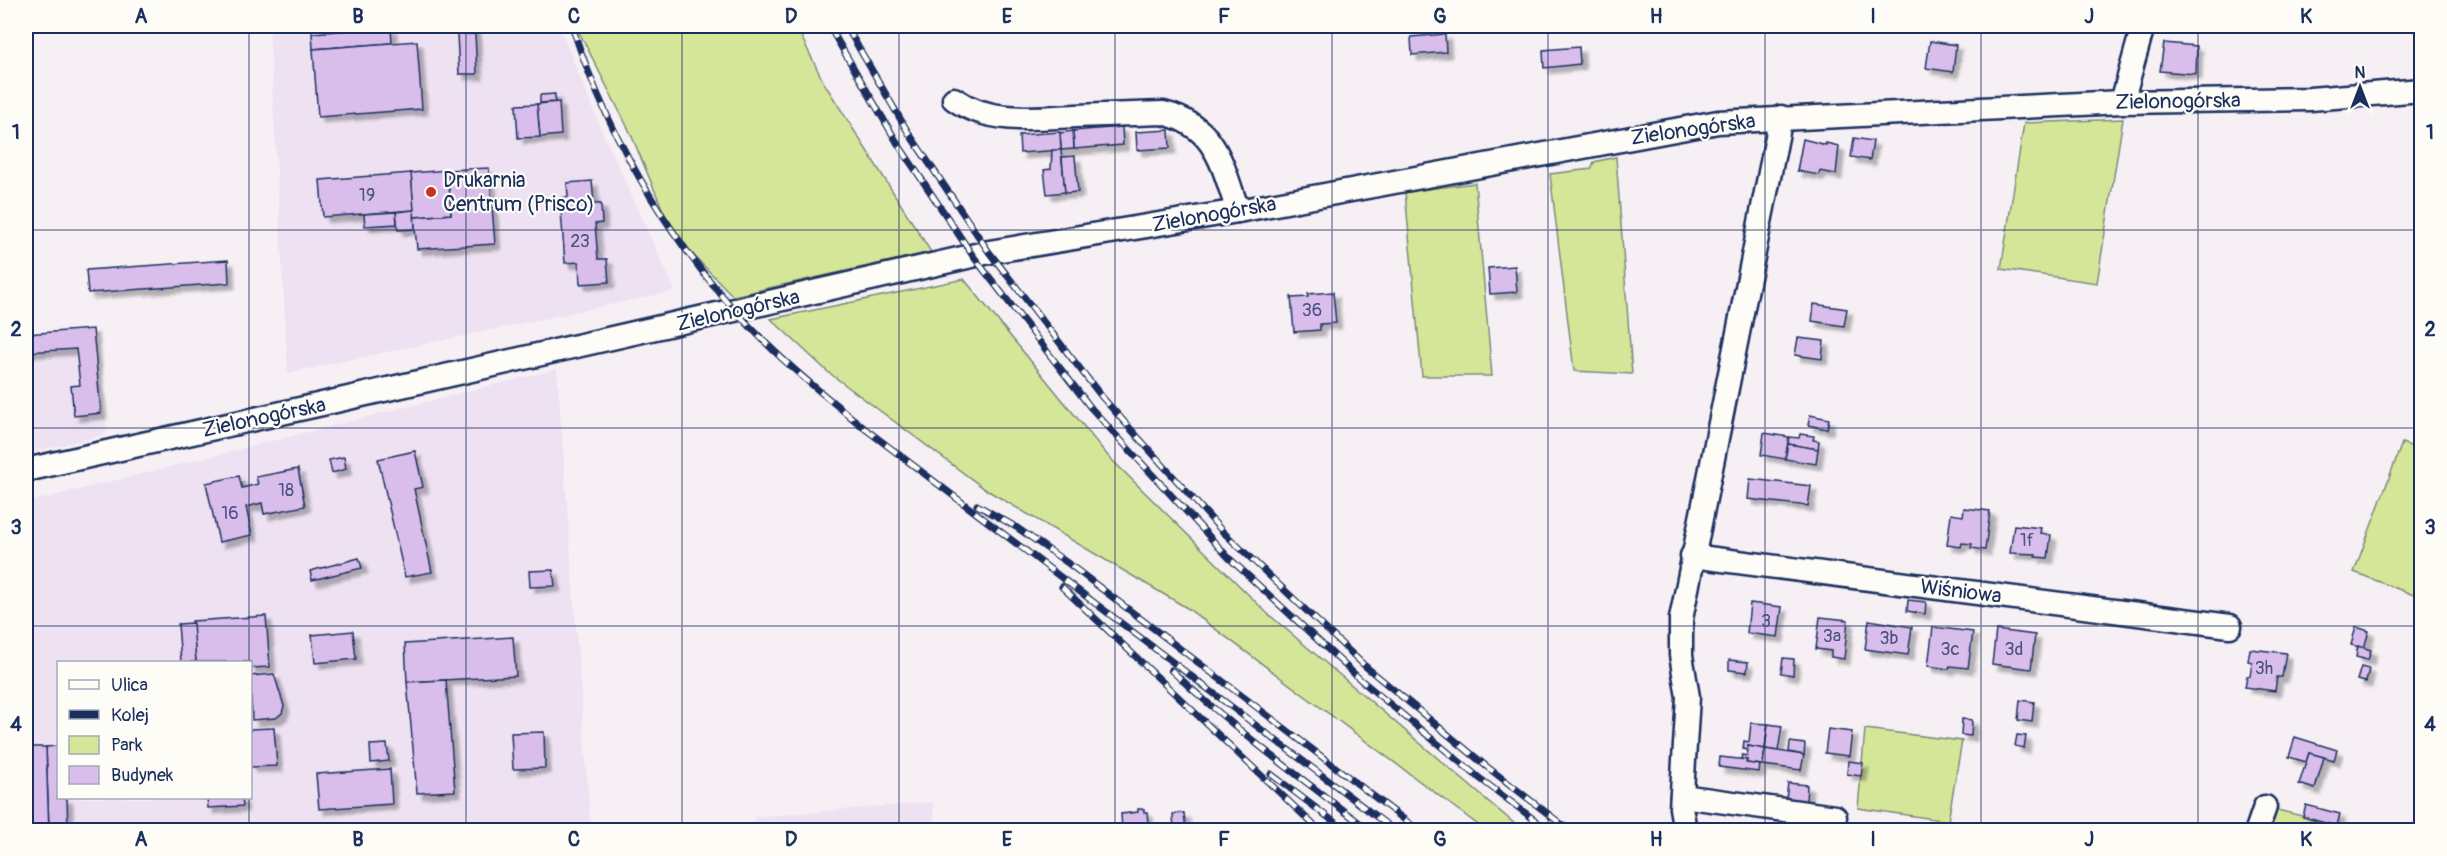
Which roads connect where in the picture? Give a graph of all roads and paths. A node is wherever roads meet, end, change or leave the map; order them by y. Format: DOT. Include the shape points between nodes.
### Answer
graph roads {
  1 [pos="2143,26"];
  2 [pos="2421,90"];
  3 [pos="954,99"];
  4 [pos="2121,102"];
  5 [pos="1781,117"];
  6 [pos="1239,211"];
  7 [pos="26,470"];
  8 [pos="1692,556"];
  9 [pos="2230,626"];
  10 [pos="1682,796"];
  11 [pos="2265,807"];
  12 [pos="1834,817"];
  13 [pos="1685,831"];
  14 [pos="2257,831"];
  1 -- 4 [label="street"];
  2 -- 4 [label="street, Zielonogórska" via="2310,99"];
  3 -- 6 [label="street" via="989,115 1015,118 1163,113 1177,116 1196,126 1216,149"];
  4 -- 5 [label="street, Zielonogórska"];
  5 -- 6 [label="street, Zielonogórska" via="1718,122"];
  5 -- 8 [label="street"];
  6 -- 7 [label="street, Zielonogórska" via="989,252"];
  8 -- 9 [label="street, Wiśniowa"];
  8 -- 10 [label="street" via="1681,619 1681,655 1688,698"];
  10 -- 12 [label="street"];
  10 -- 13 [label="street"];
  11 -- 14 [label="street"];
}
